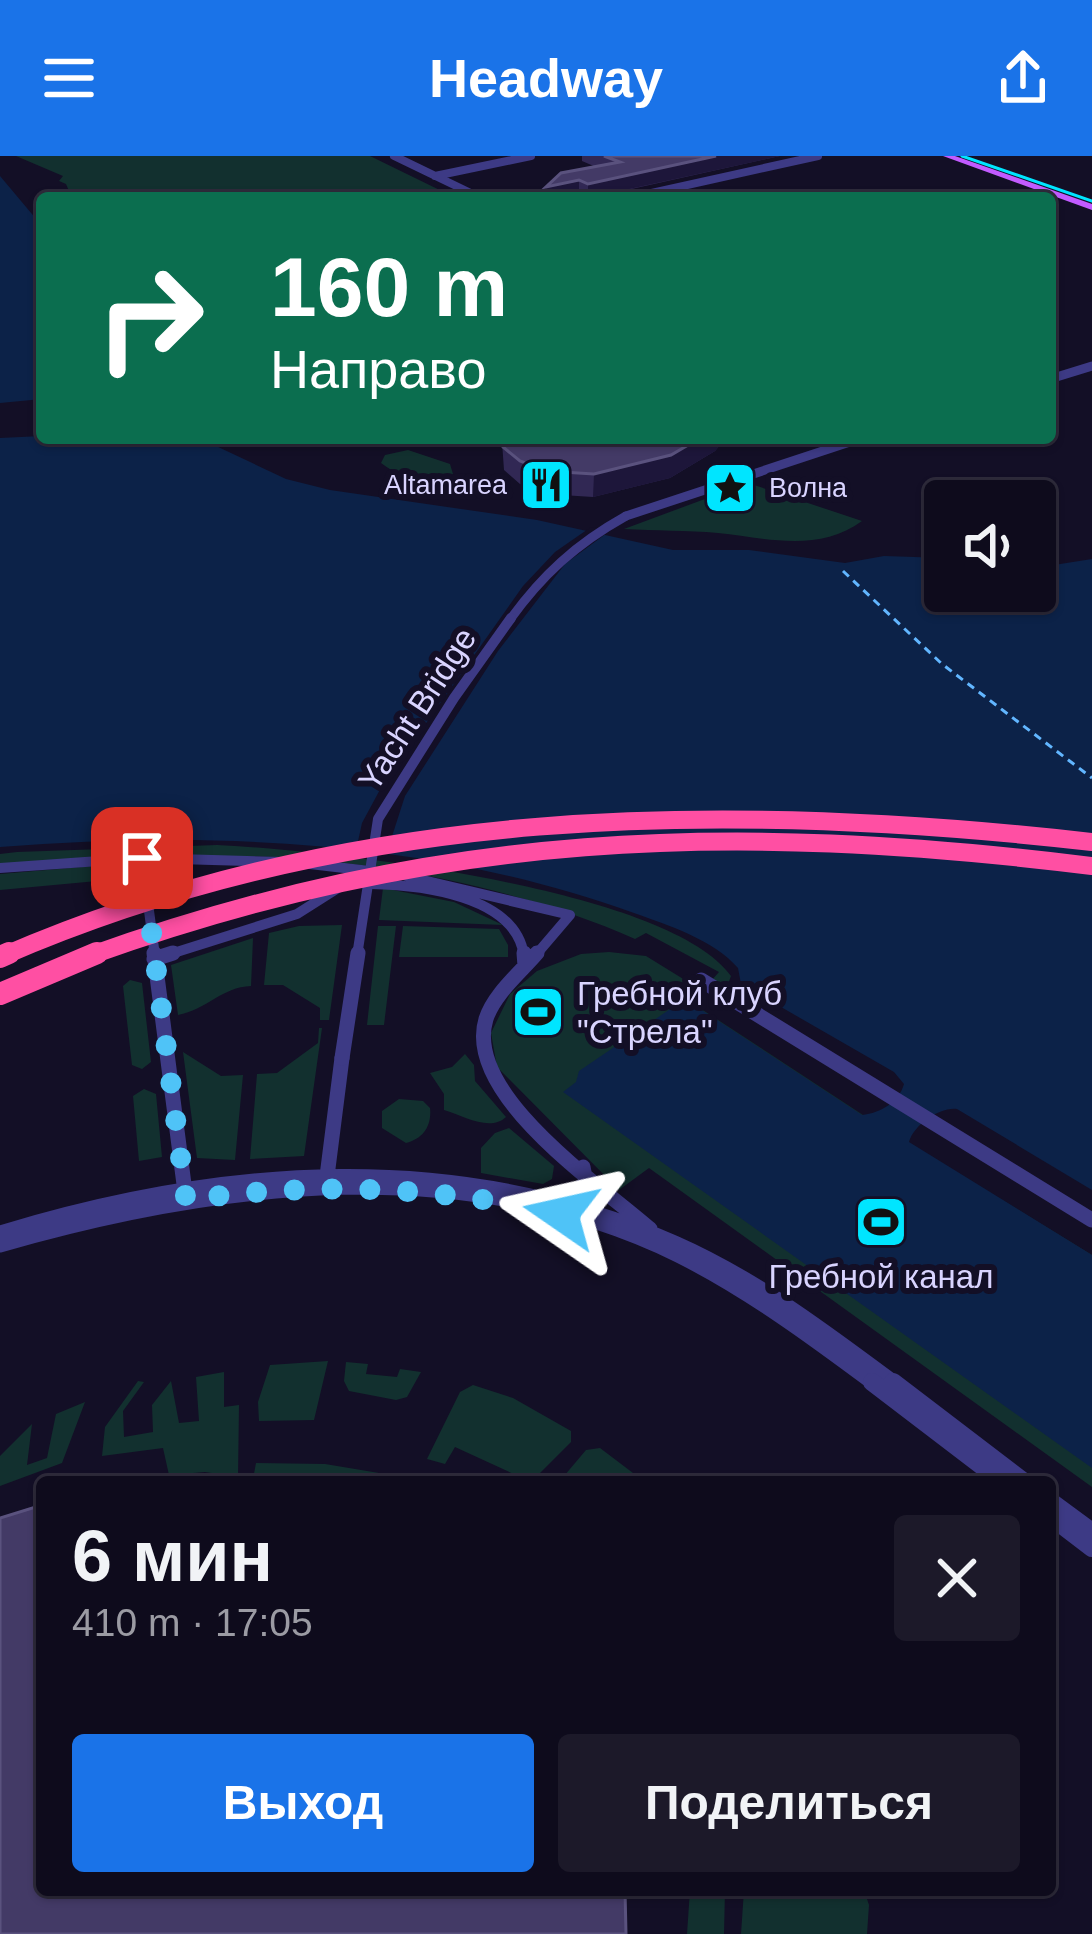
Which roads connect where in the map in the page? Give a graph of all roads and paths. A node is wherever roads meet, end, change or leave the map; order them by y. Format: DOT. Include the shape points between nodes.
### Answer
graph roads {
  1 [pos="394,156"];
  2 [pos="531,156"];
  3 [pos="818,156"];
  4 [pos="947,156"];
  5 [pos="980,156"];
  6 [pos="435,176"];
  7 [pos="469,192"];
  8 [pos="656,192"];
  9 [pos="1049,192"];
  10 [pos="1056,194"];
  11 [pos="1092,195"];
  12 [pos="1092,207"];
  13 [pos="1092,363"];
  14 [pos="1056,374"];
  15 [pos="844,444"];
  16 [pos="1092,842"];
  17 [pos="142,858"];
  18 [pos="1092,866"];
  19 [pos="0,868"];
  20 [pos="0,957"];
  21 [pos="154,959"];
  22 [pos="525,966"];
  23 [pos="701,980"];
  24 [pos="0,994"];
  25 [pos="583,1167"];
  26 [pos="326,1183"];
  27 [pos="185,1193"];
  28 [pos="558,1207"];
  29 [pos="1092,1220"];
  30 [pos="0,1233"];
  31 [pos="652,1238"];
  32 [pos="0,1245"];
  33 [pos="996,1476"];
  34 [pos="1016,1476"];
  35 [pos="1056,1506"];
  36 [pos="1056,1521"];
  37 [pos="1092,1532"];
  38 [pos="1092,1548"];
  1 -- 6 [label="street"];
  2 -- 6 [label="street"];
  3 -- 8 [label="street"];
  4 -- 9 [label="main road"];
  5 -- 11 [label="main road"];
  6 -- 7 [label="street"];
  10 -- 12 [label="main road"];
  13 -- 14 [label="street"];
  15 -- 26 [label="street, Yacht Bridge, bridge" via="626,516 565,553 454,698 378,819"];
  16 -- 20 [label="highway, bridge" via="772,815 539,824 279,868 120,911"];
  17 -- 19 [label="street"];
  17 -- 21 [label="street"];
  17 -- 22 [label="street" via="251,859 413,877 570,915"];
  18 -- 24 [label="highway, bridge" via="903,844 611,842 294,892 120,941"];
  21 -- 22 [label="street" via="297,914 344,884 382,884 468,901 504,919 521,939"];
  21 -- 27 [label="street"];
  22 -- 25 [label="street" via="484,1020 482,1048 493,1079"];
  23 -- 29 [label="street"];
  25 -- 28 [label="street" via="582,1191"];
  25 -- 31 [label="street"];
  26 -- 27 [label="street"];
  26 -- 28 [label="street"];
  27 -- 30 [label="street" via="92,1204"];
  27 -- 32 [label="street"];
  28 -- 31 [label="street"];
  31 -- 33 [label="street" via="776,1316"];
  31 -- 34 [label="street" via="715,1264 785,1309"];
  35 -- 37 [label="street"];
  36 -- 38 [label="street"];
}
